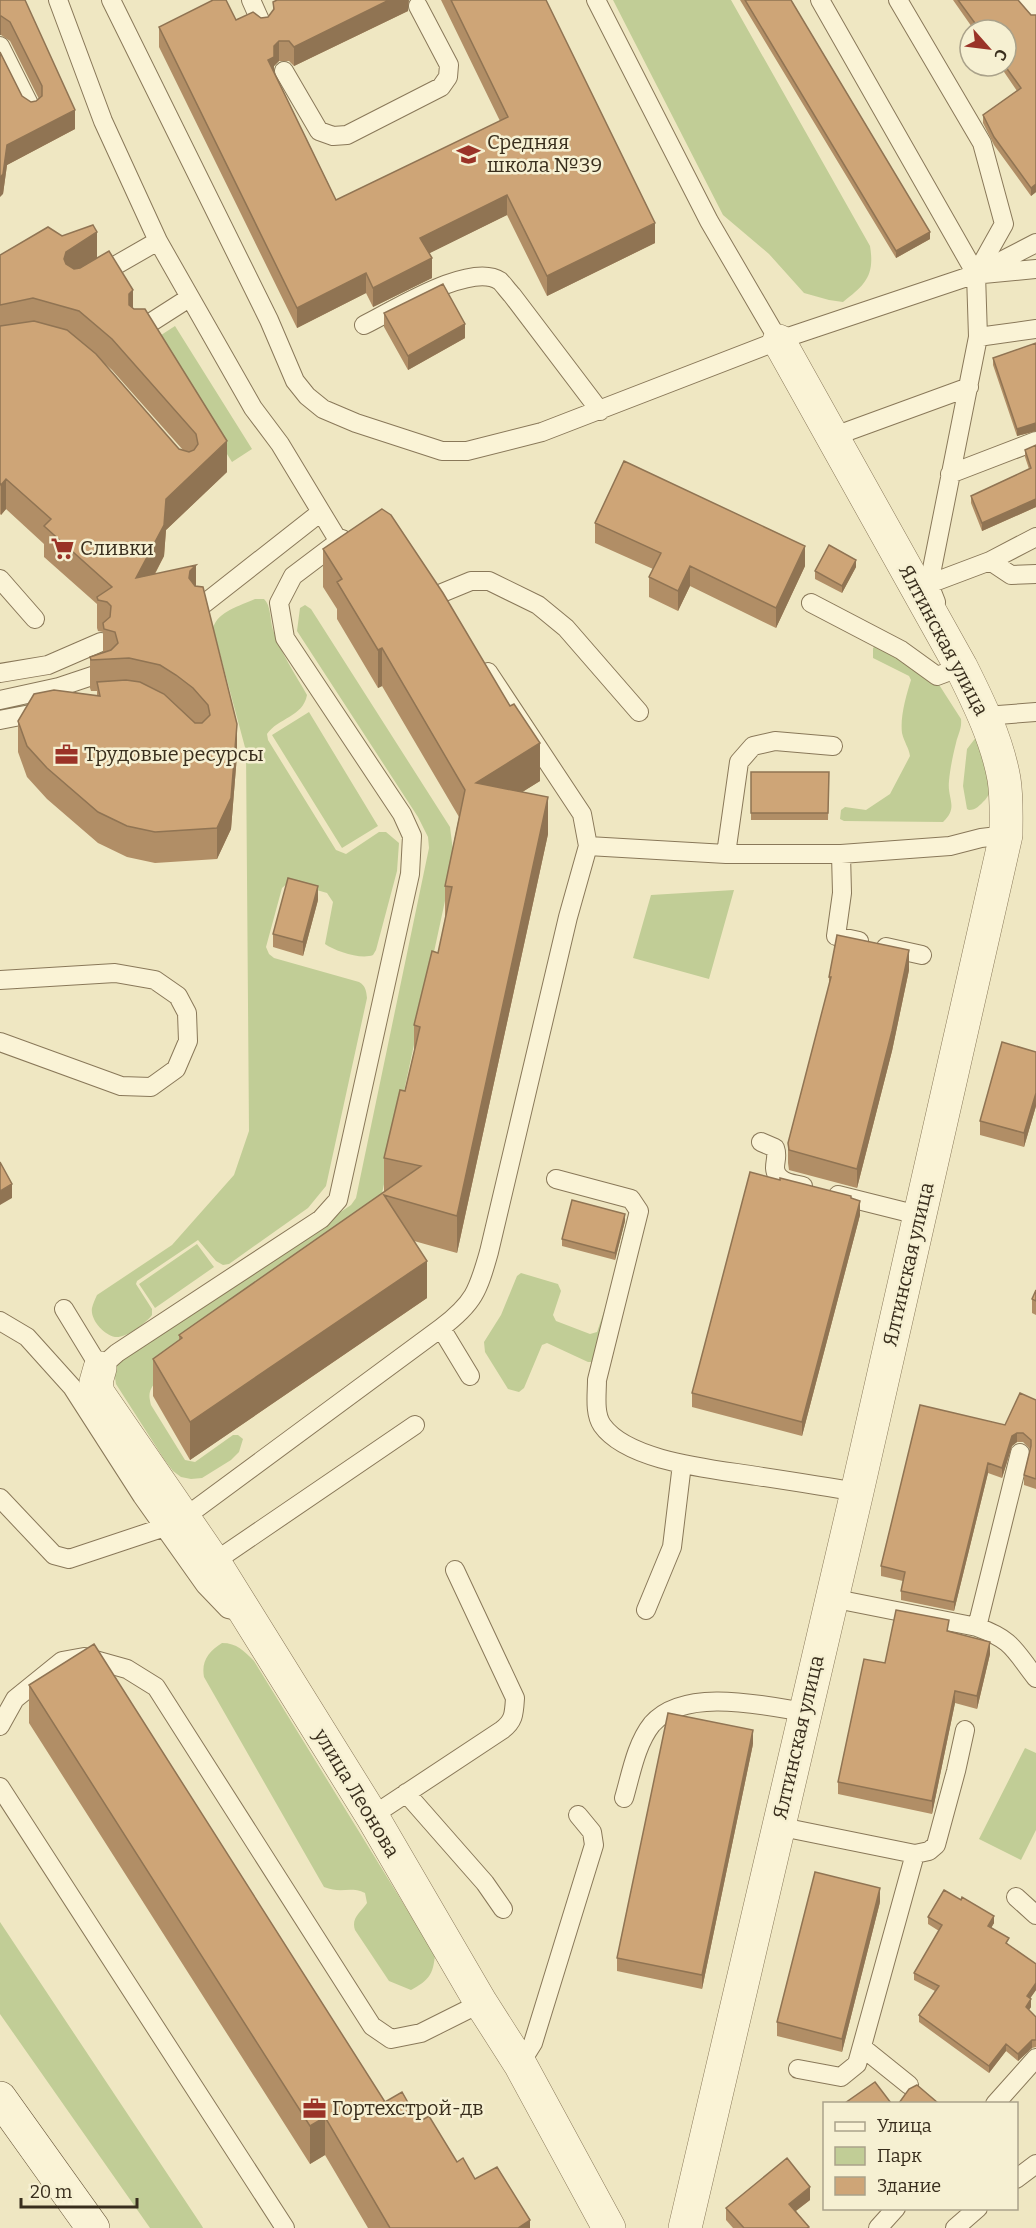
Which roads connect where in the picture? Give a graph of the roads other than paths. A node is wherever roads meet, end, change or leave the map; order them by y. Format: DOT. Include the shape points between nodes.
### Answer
graph roads {
  1 [pos="58,0"];
  2 [pos="111,0"];
  3 [pos="251,0"];
  4 [pos="596,0"];
  5 [pos="820,0"];
  6 [pos="898,0"];
  7 [pos="1026,0"];
  8 [pos="418,6"];
  9 [pos="1036,13"];
  10 [pos="263,27"];
  11 [pos="0,46"];
  12 [pos="284,71"];
  13 [pos="32,110"];
  14 [pos="158,241"];
  15 [pos="1036,243"];
  16 [pos="1036,269"];
  17 [pos="976,274"];
  18 [pos="84,283"];
  19 [pos="189,298"];
  20 [pos="364,325"];
  21 [pos="1036,329"];
  22 [pos="139,330"];
  23 [pos="978,337"];
  24 [pos="778,341"];
  25 [pos="969,387"];
  26 [pos="600,411"];
  27 [pos="832,437"];
  28 [pos="1036,441"];
  29 [pos="950,474"];
  30 [pos="321,512"];
  31 [pos="356,534"];
  32 [pos="1036,537"];
  33 [pos="338,540"];
  34 [pos="990,561"];
  35 [pos="1036,574"];
  36 [pos="426,578"];
  37 [pos="0,579"];
  38 [pos="929,584"];
  39 [pos="437,595"];
  40 [pos="811,603"];
  41 [pos="200,607"];
  42 [pos="450,615"];
  43 [pos="35,619"];
  44 [pos="100,642"];
  45 [pos="477,654"];
  46 [pos="961,667"];
  47 [pos="107,671"];
  48 [pos="0,673"];
  49 [pos="0,700"];
  50 [pos="68,706"];
  51 [pos="639,712"];
  52 [pos="1036,712"];
  53 [pos="985,716"];
  54 [pos="0,720"];
  55 [pos="833,746"];
  56 [pos="1006,835"];
  57 [pos="588,846"];
  58 [pos="726,854"];
  59 [pos="841,854"];
  60 [pos="922,955"];
  61 [pos="0,981"];
  62 [pos="0,1042"];
  63 [pos="761,1142"];
  64 [pos="556,1179"];
  65 [pos="918,1215"];
  66 [pos="64,1309"];
  67 [pos="0,1321"];
  68 [pos="441,1328"];
  69 [pos="100,1368"];
  70 [pos="470,1376"];
  71 [pos="415,1425"];
  72 [pos="1020,1453"];
  73 [pos="682,1464"];
  74 [pos="857,1492"];
  75 [pos="0,1498"];
  76 [pos="175,1522"];
  77 [pos="214,1562"];
  78 [pos="455,1570"];
  79 [pos="831,1598"];
  80 [pos="646,1610"];
  81 [pos="248,1614"];
  82 [pos="977,1627"];
  83 [pos="1036,1678"];
  84 [pos="804,1712"];
  85 [pos="0,1726"];
  86 [pos="965,1730"];
  87 [pos="0,1788"];
  88 [pos="406,1793"];
  89 [pos="624,1798"];
  90 [pos="578,1815"];
  91 [pos="372,1816"];
  92 [pos="777,1826"];
  93 [pos="915,1854"];
  94 [pos="1016,1897"];
  95 [pos="503,1909"];
  96 [pos="1036,1915"];
  97 [pos="481,2003"];
  98 [pos="863,2048"];
  99 [pos="1036,2058"];
  100 [pos="520,2064"];
  101 [pos="798,2069"];
  102 [pos="909,2085"];
  103 [pos="0,2098"];
  104 [pos="996,2102"];
  105 [pos="1036,2164"];
  106 [pos="1018,2178"];
  107 [pos="894,2210"];
  108 [pos="976,2210"];
  109 [pos="93,2228"];
  110 [pos="285,2228"];
  111 [pos="609,2228"];
  112 [pos="685,2228"];
  113 [pos="878,2228"];
  114 [pos="955,2228"];
  1 -- 14 [label="lane" via="104,121"];
  2 -- 26 [label="lane" via="269,320 295,381 307,396 323,409 356,423 442,451 467,451 500,443"];
  3 -- 10 [label="lane"];
  4 -- 24 [label="lane" via="709,221"];
  5 -- 17 [label="lane"];
  6 -- 17 [label="lane" via="982,143 1004,224"];
  7 -- 9 [label="lane"];
  8 -- 12 [label="lane" via="449,65 448,77 441,87 347,135 319,131"];
  11 -- 13 [label="lane"];
  14 -- 18 [label="lane"];
  14 -- 19 [label="lane"];
  15 -- 17 [label="lane"];
  16 -- 17 [label="lane"];
  17 -- 23 [label="lane"];
  17 -- 24 [label="lane"];
  19 -- 22 [label="lane"];
  19 -- 30 [label="lane" via="253,408"];
  20 -- 26 [label="lane" via="465,277 484,276 499,281"];
  21 -- 23 [label="lane"];
  23 -- 25 [label="lane"];
  24 -- 26 [label="lane"];
  24 -- 27 [label="street, Ялтинская улица"];
  25 -- 27 [label="lane"];
  25 -- 29 [label="lane"];
  27 -- 46 [label="street, Ялтинская улица"];
  28 -- 29 [label="lane"];
  29 -- 38 [label="lane"];
  30 -- 33 [label="lane"];
  30 -- 41 [label="lane"];
  31 -- 33 [label="lane"];
  32 -- 34 [label="lane"];
  33 -- 69 [label="lane" via="293,576 283,593 279,603 285,638 402,814 412,836 410,874 338,1200 321,1219"];
  34 -- 35 [label="lane" via="1011,575"];
  34 -- 38 [label="lane"];
  36 -- 39 [label="lane"];
  37 -- 43 [label="lane"];
  38 -- 46 [label="lane"];
  39 -- 42 [label="lane"];
  39 -- 51 [label="lane" via="471,581 489,581 538,605 566,628"];
  40 -- 46 [label="lane" via="901,650 937,676"];
  44 -- 48 [label="lane" via="48,665"];
  45 -- 57 [label="lane" via="582,814"];
  46 -- 53 [label="street, Ялтинская улица"];
  47 -- 49 [label="lane"];
  50 -- 54 [label="lane"];
  52 -- 53 [label="lane"];
  53 -- 56 [label="street, Ялтинская улица" via="1004,778"];
  55 -- 58 [label="lane" via="775,741 753,746 739,762"];
  56 -- 59 [label="lane" via="950,846"];
  56 -- 65 [label="street, Ялтинская улица"];
  57 -- 58 [label="lane"];
  57 -- 68 [label="lane" via="480,1285 459,1315"];
  58 -- 59 [label="lane"];
  59 -- 60 [label="lane" via="842,893 836,936"];
  61 -- 62 [label="lane" via="114,973 155,980 178,996 187,1013 188,1041 176,1069 151,1088 122,1086"];
  63 -- 65 [label="lane" via="775,1148 775,1168 788,1183"];
  64 -- 73 [label="lane" via="623,1196 635,1202 639,1210 597,1380 596,1402 600,1423 612,1436 628,1446"];
  65 -- 74 [label="street, Ялтинская улица"];
  66 -- 69 [label="lane"];
  67 -- 76 [label="lane" via="27,1336 72,1387"];
  68 -- 70 [label="lane"];
  68 -- 76 [label="lane"];
  69 -- 76 [label="street, улица Леонова" via="98,1393"];
  71 -- 77 [label="lane"];
  72 -- 82 [label="lane"];
  73 -- 74 [label="lane"];
  73 -- 80 [label="lane" via="672,1547"];
  74 -- 79 [label="street, Ялтинская улица"];
  75 -- 76 [label="lane" via="54,1555 69,1559"];
  76 -- 77 [label="street, улица Леонова"];
  76 -- 81 [label="lane" via="205,1585 228,1609"];
  77 -- 81 [label="street, улица Леонова"];
  78 -- 88 [label="lane" via="515,1698 514,1715 512,1722 501,1730"];
  79 -- 82 [label="lane"];
  79 -- 84 [label="street, Ялтинская улица"];
  81 -- 91 [label="street, улица Леонова"];
  82 -- 83 [label="lane" via="999,1635 1018,1652"];
  84 -- 89 [label="lane" via="707,1700 663,1715 640,1744"];
  84 -- 92 [label="street, Ялтинская улица"];
  85 -- 97 [label="lane" via="15,1699 62,1660 84,1657 127,1670 156,1687 372,2026 391,2039 422,2033"];
  86 -- 93 [label="lane" via="936,1845"];
  87 -- 110 [label="lane"];
  88 -- 91 [label="lane"];
  88 -- 95 [label="lane"];
  90 -- 100 [label="lane" via="592,1832 594,1845 532,2043"];
  91 -- 97 [label="street, улица Леонова"];
  92 -- 93 [label="lane"];
  92 -- 112 [label="street, Ялтинская улица"];
  93 -- 98 [label="lane"];
  94 -- 96 [label="lane"];
  97 -- 100 [label="street, улица Леонова"];
  98 -- 101 [label="lane" via="857,2064 841,2077"];
  98 -- 102 [label="lane"];
  99 -- 104 [label="lane"];
  100 -- 111 [label="street, улица Леонова"];
  103 -- 109 [label="street"];
  105 -- 106 [label="lane"];
  107 -- 113 [label="lane"];
  108 -- 114 [label="lane"];
}
